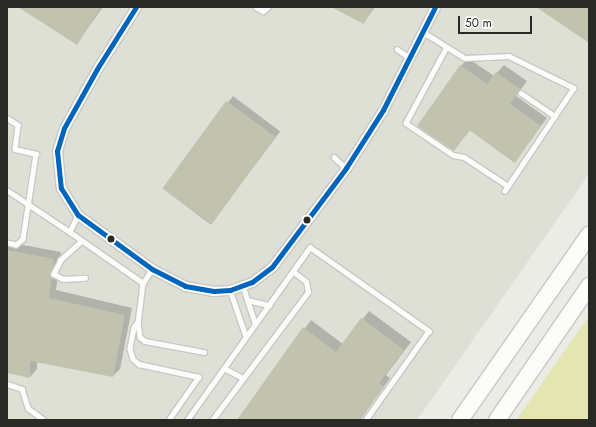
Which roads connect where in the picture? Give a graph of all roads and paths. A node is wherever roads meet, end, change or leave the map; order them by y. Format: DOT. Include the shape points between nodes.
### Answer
graph roads {
  1 [pos="136,7"];
  2 [pos="256,7"];
  3 [pos="268,7"];
  4 [pos="435,7"];
  5 [pos="423,32"];
  6 [pos="447,47"];
  7 [pos="398,50"];
  8 [pos="410,58"];
  9 [pos="521,93"];
  10 [pos="555,116"];
  11 [pos="7,118"];
  12 [pos="334,157"];
  13 [pos="346,168"];
  14 [pos="508,186"];
  15 [pos="7,190"];
  16 [pos="505,191"];
  17 [pos="29,205"];
  18 [pos="78,215"];
  19 [pos="70,232"];
  20 [pos="589,235"];
  21 [pos="82,240"];
  22 [pos="7,243"];
  23 [pos="152,269"];
  24 [pos="292,272"];
  25 [pos="85,278"];
  26 [pos="143,283"];
  27 [pos="243,286"];
  28 [pos="589,286"];
  29 [pos="230,290"];
  30 [pos="247,300"];
  31 [pos="269,305"];
  32 [pos="138,322"];
  33 [pos="255,324"];
  34 [pos="246,336"];
  35 [pos="204,352"];
  36 [pos="224,368"];
  37 [pos="243,378"];
  38 [pos="7,384"];
  39 [pos="44,420"];
  40 [pos="169,420"];
  41 [pos="187,420"];
  42 [pos="212,420"];
  43 [pos="366,420"];
  44 [pos="460,420"];
  45 [pos="497,420"];
  1 -- 18 [label="street" via="97,69 60,138 57,151 60,182 64,197"];
  2 -- 3 [label="lane" via="263,11"];
  4 -- 5 [label="street"];
  5 -- 6 [label="lane"];
  5 -- 8 [label="street"];
  6 -- 10 [label="lane" via="465,58 509,56 574,88"];
  6 -- 14 [label="lane" via="406,123 452,155 464,157"];
  7 -- 8 [label="lane"];
  8 -- 13 [label="street" via="383,110"];
  9 -- 10 [label="lane"];
  10 -- 14 [label="lane"];
  11 -- 17 [label="lane" via="18,125 15,149 36,154"];
  12 -- 13 [label="lane"];
  13 -- 27 [label="street" via="272,266 262,276"];
  14 -- 16 [label="lane"];
  15 -- 17 [label="lane"];
  17 -- 19 [label="lane"];
  17 -- 22 [label="lane" via="23,239 16,245"];
  18 -- 19 [label="lane"];
  18 -- 23 [label="street"];
  19 -- 21 [label="lane"];
  20 -- 44 [label="highway"];
  21 -- 25 [label="lane" via="61,260 54,274 63,279"];
  21 -- 26 [label="lane"];
  23 -- 26 [label="lane"];
  23 -- 29 [label="street" via="185,286 214,291"];
  24 -- 31 [label="lane"];
  24 -- 37 [label="lane" via="306,282 308,292"];
  24 -- 43 [label="lane" via="310,247 429,332"];
  26 -- 32 [label="lane"];
  27 -- 29 [label="street"];
  27 -- 30 [label="lane"];
  28 -- 45 [label="highway"];
  29 -- 34 [label="lane"];
  30 -- 31 [label="lane"];
  30 -- 33 [label="lane"];
  31 -- 33 [label="lane"];
  32 -- 35 [label="lane" via="140,337 145,340"];
  32 -- 40 [label="lane" via="134,328 130,349 133,359 139,364 199,376"];
  33 -- 34 [label="lane"];
  34 -- 36 [label="lane"];
  36 -- 37 [label="lane"];
  36 -- 41 [label="lane"];
  37 -- 42 [label="lane"];
  38 -- 39 [label="lane" via="22,389 28,408"];
}
